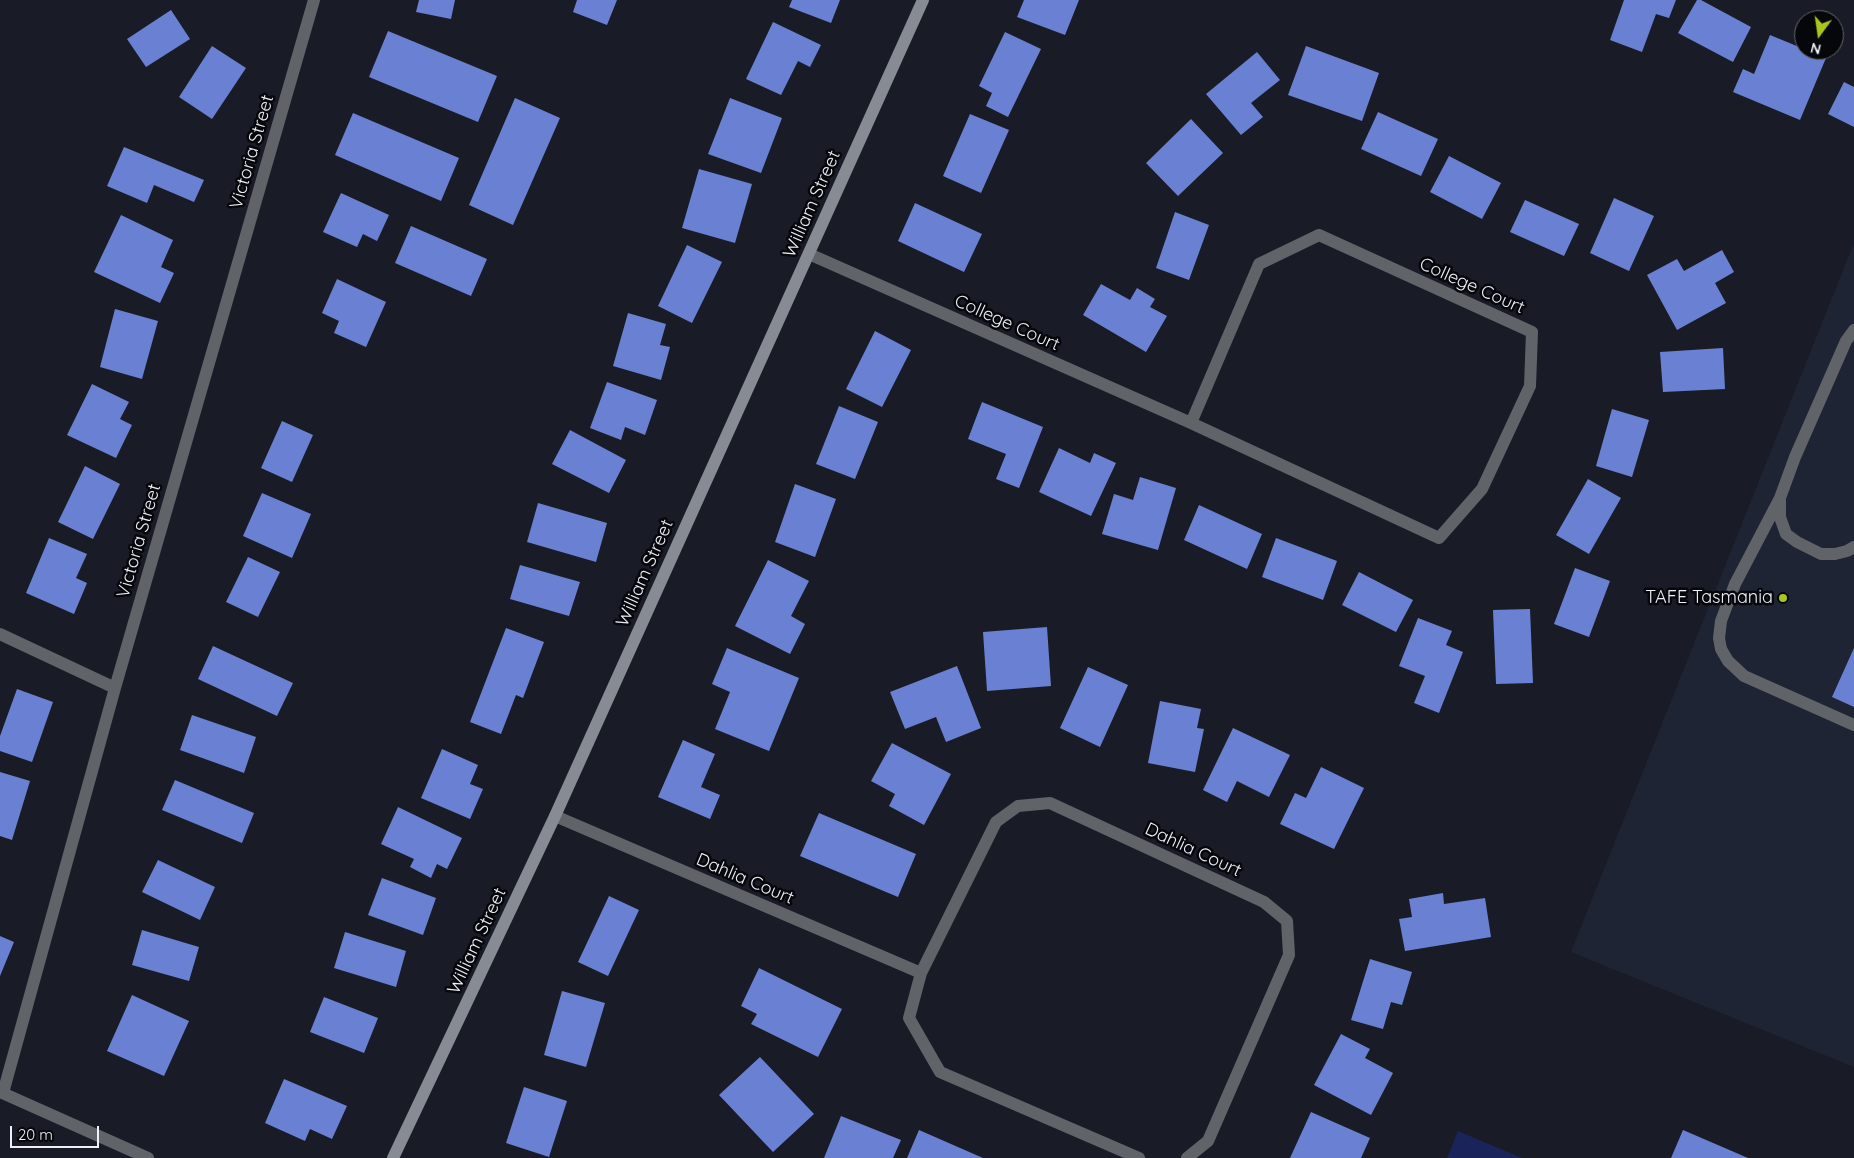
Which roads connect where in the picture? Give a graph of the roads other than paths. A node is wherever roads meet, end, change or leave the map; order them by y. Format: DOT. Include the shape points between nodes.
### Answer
graph roads {
  1 [pos="314,0"];
  2 [pos="923,0"];
  3 [pos="809,254"];
  4 [pos="1854,330"];
  5 [pos="1191,423"];
  6 [pos="1780,498"];
  7 [pos="1854,547"];
  8 [pos="0,634"];
  9 [pos="115,688"];
  10 [pos="1854,725"];
  11 [pos="555,816"];
  12 [pos="920,973"];
  13 [pos="1,1092"];
  14 [pos="148,1158"];
  15 [pos="393,1158"];
  16 [pos="1138,1158"];
  17 [pos="1188,1158"];
  1 -- 9 [label="street, Victoria Street"];
  2 -- 3 [label="main road, William Street"];
  3 -- 5 [label="street, College Court"];
  3 -- 11 [label="main road, William Street"];
  4 -- 6 [label="street" via="1846,341 1794,457"];
  5 -- 5 [label="street, College Court" via="1259,264 1319,236 1532,332 1530,386 1482,488 1439,538"];
  6 -- 7 [label="street" via="1780,517 1786,534 1797,542 1821,554 1835,554"];
  6 -- 10 [label="street" via="1735,584 1721,622 1721,649 1744,676"];
  8 -- 9 [label="street"];
  9 -- 13 [label="street, Victoria Street"];
  11 -- 12 [label="street, Dahlia Court"];
  11 -- 15 [label="main road, William Street"];
  12 -- 16 [label="street, Dahlia Court" via="909,1018 940,1072"];
  12 -- 17 [label="street, Dahlia Court" via="996,822 1018,806 1050,803 1264,902 1287,921 1288,955 1208,1141"];
  13 -- 14 [label="street"];
}
